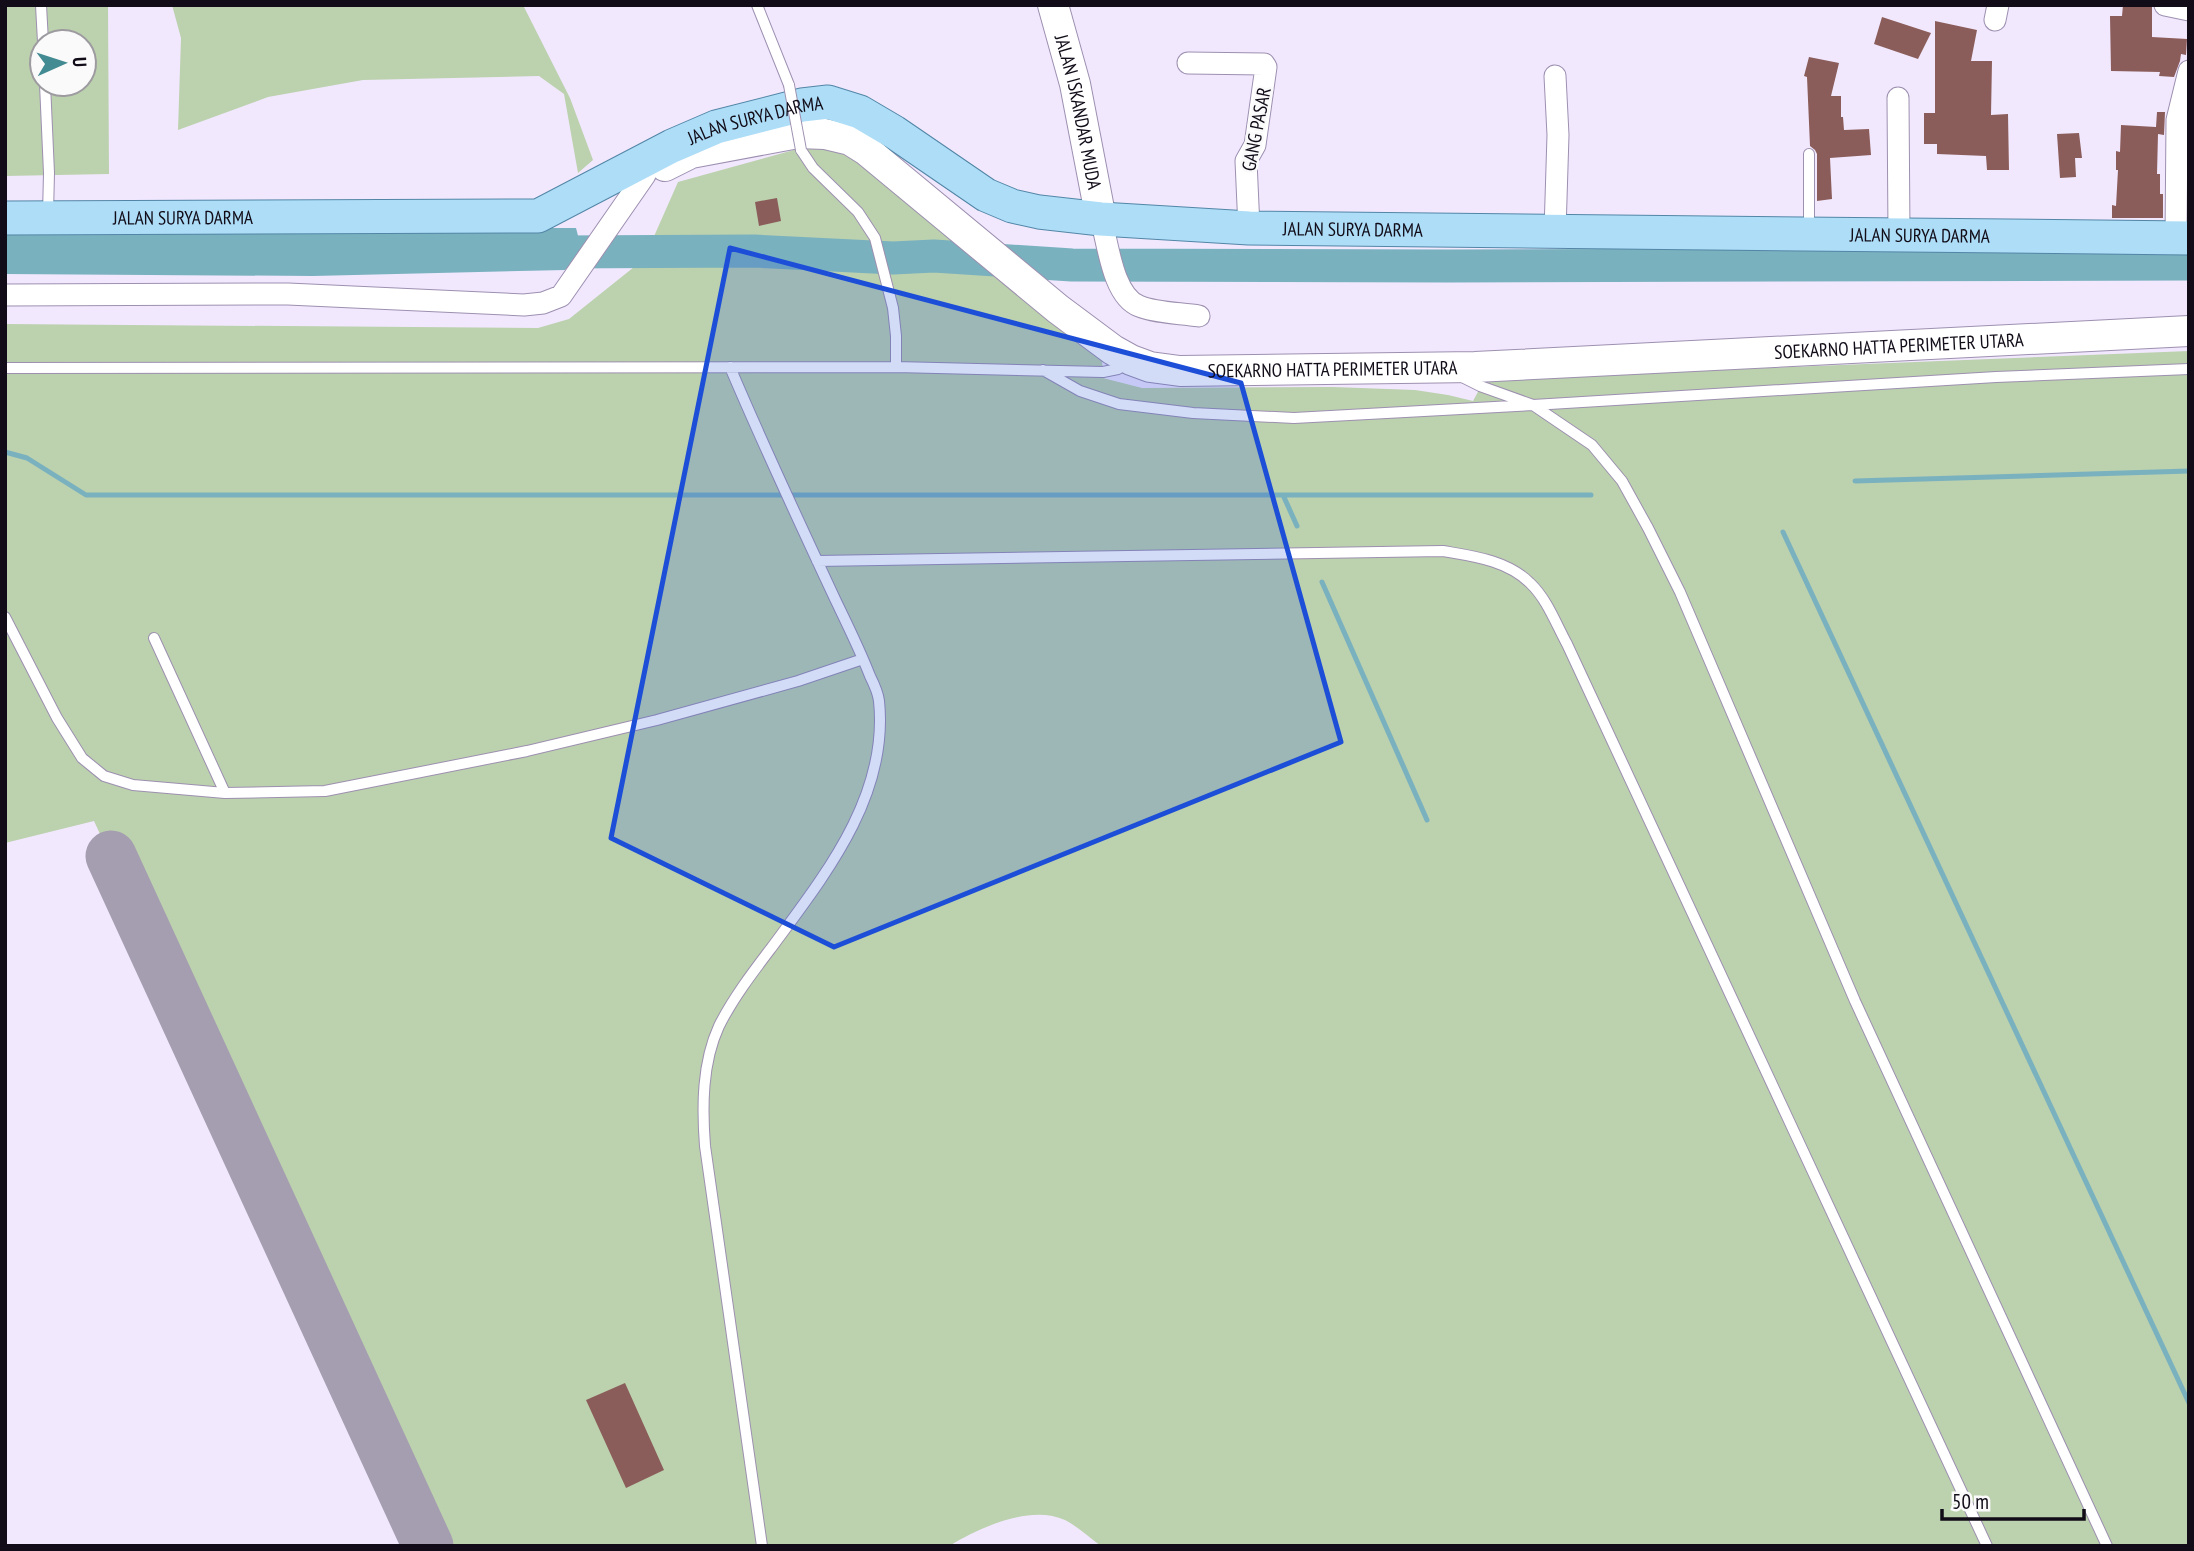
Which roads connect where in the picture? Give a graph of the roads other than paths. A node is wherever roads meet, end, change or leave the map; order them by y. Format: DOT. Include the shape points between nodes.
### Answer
graph roads {
  1 [pos="41,5"];
  2 [pos="757,5"];
  3 [pos="1053,5"];
  4 [pos="2165,5"];
  5 [pos="2189,10"];
  6 [pos="42,28"];
  7 [pos="1188,63"];
  8 [pos="2189,71"];
  9 [pos="1555,76"];
  10 [pos="46,98"];
  11 [pos="1898,98"];
  12 [pos="1809,154"];
  13 [pos="645,175"];
  14 [pos="5,198"];
  15 [pos="568,199"];
  16 [pos="48,208"];
  17 [pos="5,218"];
  18 [pos="1248,228"];
  19 [pos="1555,231"];
  20 [pos="1809,232"];
  21 [pos="1105,233"];
  22 [pos="1899,234"];
  23 [pos="2183,238"];
  24 [pos="5,295"];
  25 [pos="1199,316"];
  26 [pos="2189,331"];
  27 [pos="1131,360"];
  28 [pos="730,367"];
  29 [pos="896,367"];
  30 [pos="5,368"];
  31 [pos="1445,368"];
  32 [pos="2189,369"];
  33 [pos="1043,370"];
  34 [pos="1533,405"];
  35 [pos="817,561"];
  36 [pos="5,617"];
  37 [pos="154,638"];
  38 [pos="863,659"];
  39 [pos="225,793"];
  40 [pos="762,1546"];
  41 [pos="1987,1546"];
  42 [pos="2107,1546"];
  1 -- 6 [label="lane"];
  2 -- 29 [label="lane, bridge" via="789,85 801,150 858,212 875,239 893,308"];
  3 -- 21 [label="main road, JALAN ISKANDAR MUDA" via="1075,84"];
  4 -- 5 [label="street"];
  7 -- 18 [label="street, GANG PASAR" via="1266,66 1255,145 1246,161"];
  8 -- 23 [label="street" via="2178,120"];
  9 -- 19 [label="street"];
  10 -- 16 [label="lane"];
  11 -- 22 [label="street"];
  12 -- 20 [label="lane"];
  13 -- 15 [label="main road, SOEKARNO HATTA PERIMETER UTARA" via="601,198"];
  13 -- 24 [label="street" via="561,296 543,303 288,295"];
  13 -- 27 [label="main road, SOEKARNO HATTA PERIMETER UTARA" via="691,153 798,133 850,140 967,230 1058,309"];
  14 -- 16 [label="main road, JALAN SURYA DARMA"];
  15 -- 16 [label="main road, JALAN SURYA DARMA" via="494,196"];
  15 -- 21 [label="main road, JALAN SURYA DARMA" via="716,127 828,102 860,112 894,132 986,195"];
  16 -- 17 [label="main road, JALAN SURYA DARMA"];
  18 -- 19 [label="main road, JALAN SURYA DARMA"];
  18 -- 21 [label="main road, JALAN SURYA DARMA"];
  19 -- 20 [label="main road, JALAN SURYA DARMA"];
  20 -- 22 [label="main road, JALAN SURYA DARMA"];
  21 -- 25 [label="street" via="1116,278 1127,299 1140,307"];
  22 -- 23 [label="main road, JALAN SURYA DARMA"];
  26 -- 31 [label="main road, SOEKARNO HATTA PERIMETER UTARA"];
  27 -- 31 [label="main road, SOEKARNO HATTA PERIMETER UTARA" via="1180,371"];
  27 -- 33 [label="lane" via="1104,372"];
  28 -- 29 [label="lane"];
  28 -- 30 [label="lane"];
  28 -- 35 [label="lane"];
  29 -- 33 [label="lane"];
  31 -- 34 [label="lane"];
  32 -- 34 [label="lane"];
  33 -- 34 [label="lane" via="1119,404 1193,413 1294,418"];
  34 -- 42 [label="lane" via="1592,445 1622,481 1648,528 1680,592 1855,1001"];
  35 -- 38 [label="lane"];
  35 -- 41 [label="lane" via="1443,551 1479,557 1530,582 1567,644"];
  36 -- 39 [label="lane" via="63,728 82,758 104,776 133,785"];
  37 -- 39 [label="lane"];
  38 -- 39 [label="lane" via="657,720 527,751 325,791"];
  38 -- 40 [label="lane" via="878,696 881,720 871,782 850,835 746,982 719,1027 707,1064 705,1146"];
}
